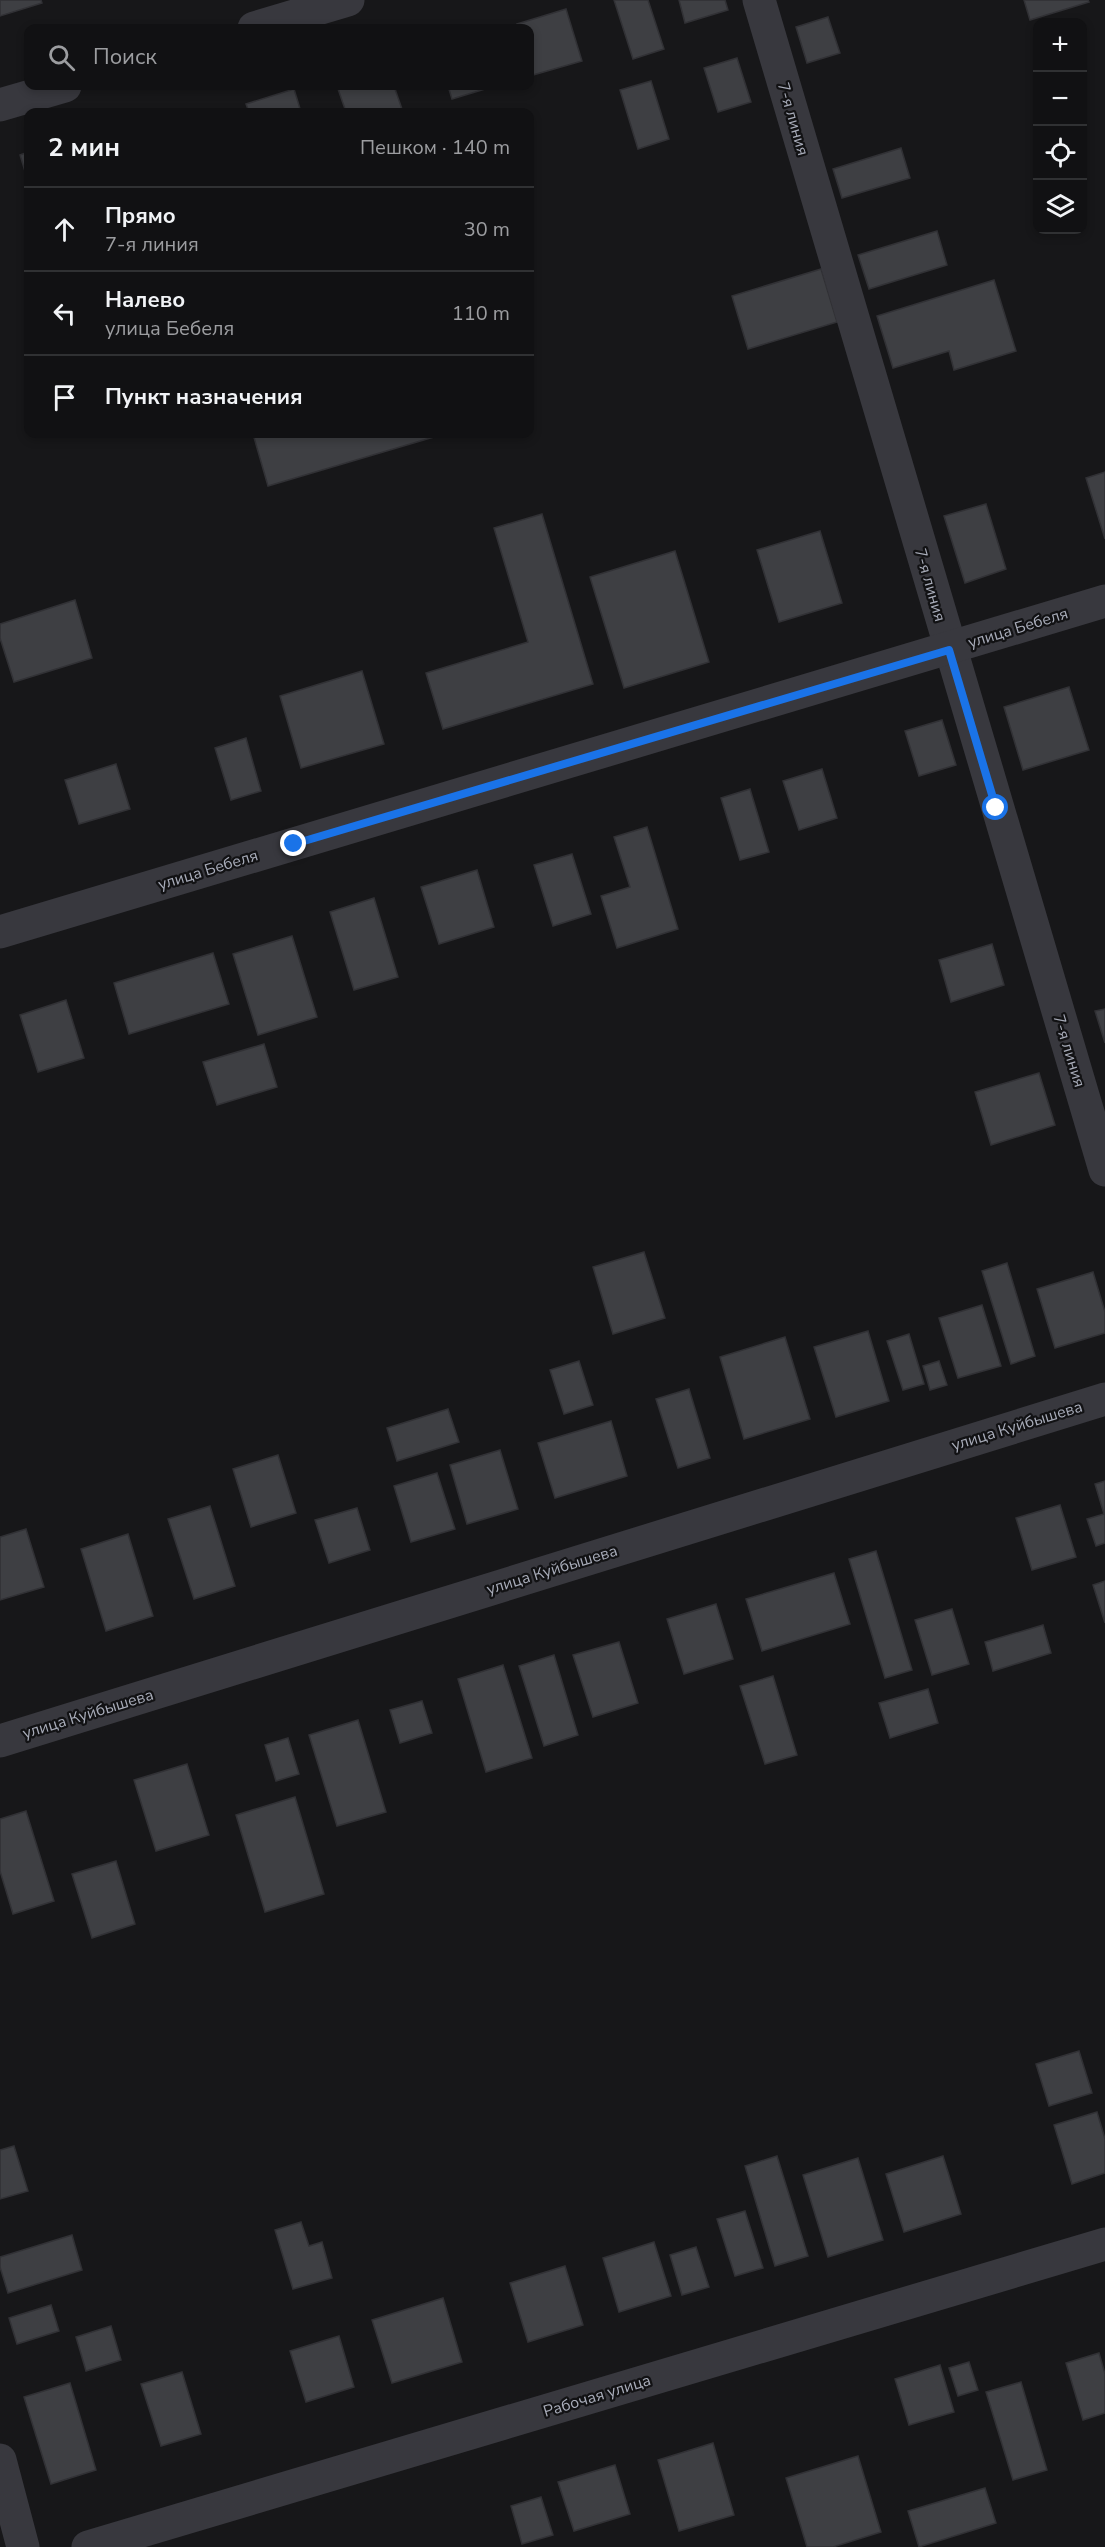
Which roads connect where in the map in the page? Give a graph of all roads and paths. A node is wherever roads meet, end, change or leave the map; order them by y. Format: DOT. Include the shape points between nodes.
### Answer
graph roads {
  1 [pos="348,0"];
  2 [pos="759,0"];
  3 [pos="267,24"];
  4 [pos="51,90"];
  5 [pos="0,105"];
  6 [pos="1105,602"];
  7 [pos="949,650"];
  8 [pos="0,932"];
  9 [pos="1105,1170"];
  10 [pos="1105,1399"];
  11 [pos="0,1741"];
  12 [pos="1105,2244"];
  13 [pos="0,2460"];
  14 [pos="22,2547"];
  15 [pos="88,2547"];
  1 -- 3 [label="street"];
  2 -- 7 [label="street, 7-я линия"];
  4 -- 5 [label="street"];
  6 -- 7 [label="street, улица Бебеля"];
  7 -- 8 [label="street, улица Бебеля"];
  7 -- 9 [label="street, 7-я линия"];
  10 -- 11 [label="street, улица Куйбышева"];
  12 -- 15 [label="street, Рабочая улица"];
  13 -- 14 [label="street"];
}
